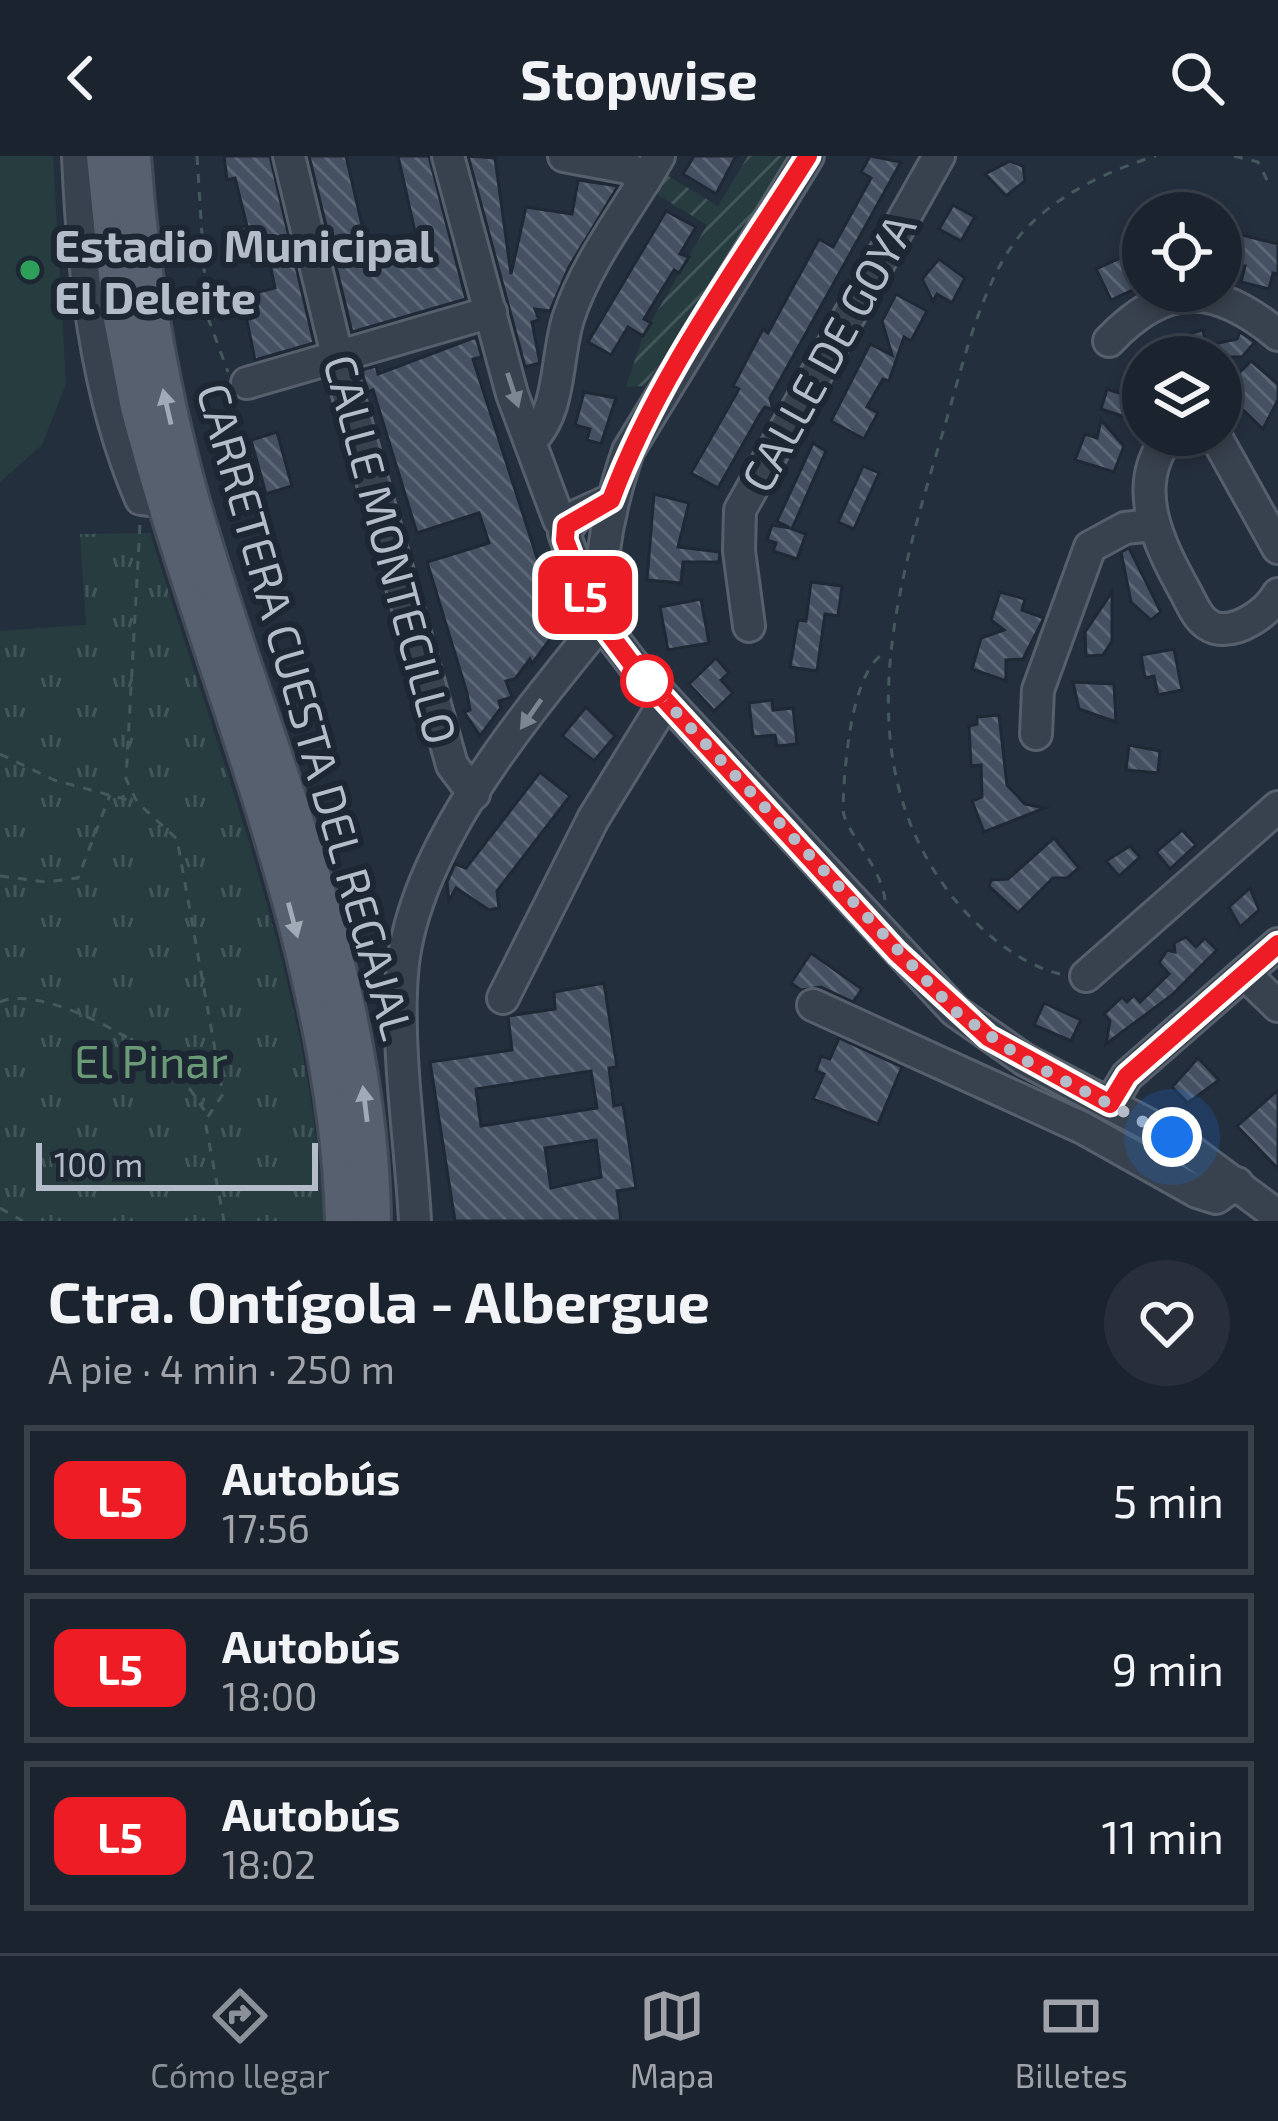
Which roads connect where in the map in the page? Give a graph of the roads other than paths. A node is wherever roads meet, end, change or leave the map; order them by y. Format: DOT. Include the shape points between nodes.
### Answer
graph roads {
  1 [pos="78,156"];
  2 [pos="105,156"];
  3 [pos="132,156"];
  4 [pos="289,156"];
  5 [pos="448,156"];
  6 [pos="564,156"];
  7 [pos="808,156"];
  8 [pos="939,156"];
  9 [pos="652,168"];
  10 [pos="491,312"];
  11 [pos="1278,335"];
  12 [pos="1109,341"];
  13 [pos="337,355"];
  14 [pos="247,383"];
  15 [pos="531,440"];
  16 [pos="1159,456"];
  17 [pos="1227,456"];
  18 [pos="152,501"];
  19 [pos="1153,525"];
  20 [pos="590,527"];
  21 [pos="1278,548"];
  22 [pos="1278,594"];
  23 [pos="602,621"];
  24 [pos="749,626"];
  25 [pos="669,706"];
  26 [pos="1036,734"];
  27 [pos="474,794"];
  28 [pos="1278,807"];
  29 [pos="1278,944"];
  30 [pos="1244,974"];
  31 [pos="1086,976"];
  32 [pos="503,998"];
  33 [pos="813,1005"];
  34 [pos="1278,1006"];
  35 [pos="1110,1104"];
  36 [pos="1237,1183"];
  37 [pos="1278,1216"];
  38 [pos="344,1221"];
  39 [pos="372,1221"];
  40 [pos="416,1221"];
  1 -- 18 [label="street" via="90,310 124,461"];
  2 -- 18 [label="main road, CARRETERA CUESTA DEL REGAJAL"];
  39 -- 3 [label="main road, CARRETERA CUESTA DEL REGAJAL, one-way" via="372,1158 348,1013 185,479 149,313"];
  4 -- 13 [label="street, CALLE MONTECILLO"];
  5 -- 10 [label="street"];
  6 -- 9 [label="street"];
  7 -- 20 [label="street" via="674,368"];
  8 -- 24 [label="street, CALLE DE GOYA" via="740,510"];
  9 -- 15 [label="street" via="584,280 558,355 548,424"];
  10 -- 13 [label="street"];
  10 -- 15 [label="street, one-way"];
  11 -- 12 [label="street" via="1246,308 1200,293 1160,301"];
  13 -- 14 [label="street"];
  13 -- 27 [label="street, CALLE MONTECILLO" via="452,765"];
  15 -- 20 [label="street" via="559,520"];
  16 -- 19 [label="street"];
  17 -- 21 [label="street"];
  18 -- 38 [label="main road, CARRETERA CUESTA DEL REGAJAL, one-way" via="320,1018 343,1159"];
  19 -- 22 [label="street" via="1200,618 1216,628 1238,627"];
  19 -- 26 [label="street" via="1125,527 1090,547 1038,690"];
  20 -- 23 [label="street"];
  23 -- 25 [label="street"];
  23 -- 27 [label="street, one-way"];
  25 -- 32 [label="street" via="593,819"];
  25 -- 35 [label="street" via="971,1025"];
  27 -- 40 [label="street" via="433,856 401,975"];
  28 -- 31 [label="street"];
  29 -- 30 [label="street"];
  30 -- 34 [label="street"];
  30 -- 35 [label="street" via="1127,1076"];
  33 -- 36 [label="street" via="1083,1128 1197,1192 1216,1198"];
  35 -- 36 [label="street"];
  36 -- 37 [label="street"];
}
